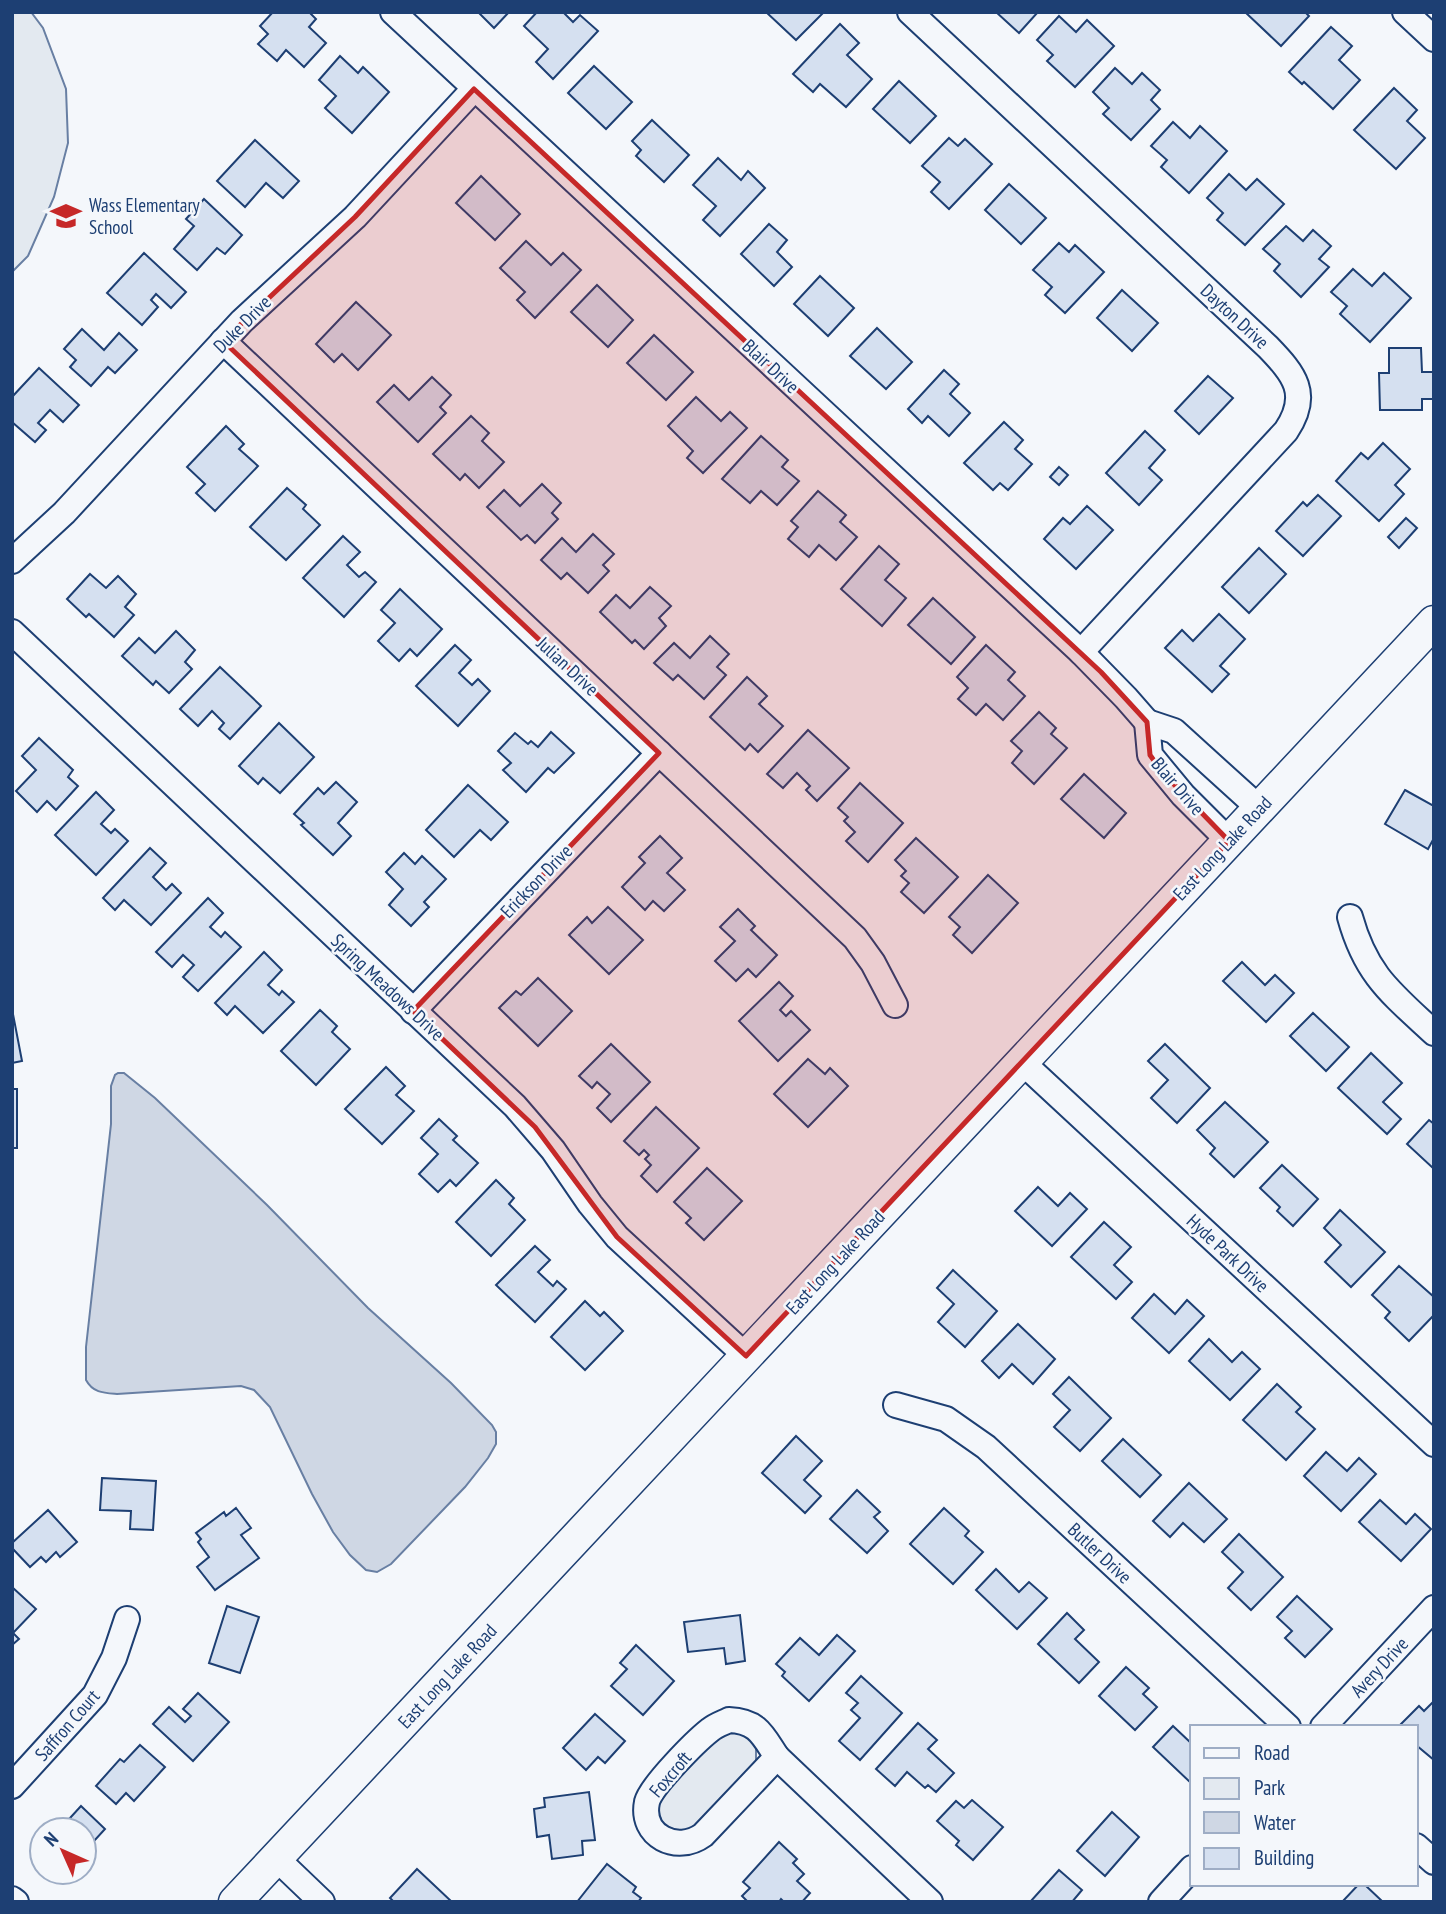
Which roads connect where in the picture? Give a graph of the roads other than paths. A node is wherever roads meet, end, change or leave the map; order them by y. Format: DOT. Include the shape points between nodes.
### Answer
graph roads {
  1 [pos="393,12"];
  2 [pos="910,12"];
  3 [pos="1405,12"];
  4 [pos="1434,39"];
  5 [pos="474,89"];
  6 [pos="223,341"];
  7 [pos="12,561"];
  8 [pos="1434,622"];
  9 [pos="12,632"];
  10 [pos="1081,652"];
  11 [pos="1147,722"];
  12 [pos="659,752"];
  13 [pos="1259,808"];
  14 [pos="1228,841"];
  15 [pos="1350,917"];
  16 [pos="895,1005"];
  17 [pos="413,1011"];
  18 [pos="1434,1033"];
  19 [pos="1022,1062"];
  20 [pos="746,1356"];
  21 [pos="896,1405"];
  22 [pos="1434,1444"];
  23 [pos="1434,1608"];
  24 [pos="127,1619"];
  25 [pos="1286,1725"];
  26 [pos="1325,1725"];
  27 [pos="777,1757"];
  28 [pos="12,1786"];
  29 [pos="1418,1848"];
  30 [pos="276,1858"];
  31 [pos="1434,1862"];
  32 [pos="1190,1870"];
  33 [pos="235,1902"];
  34 [pos="322,1902"];
  35 [pos="930,1902"];
  36 [pos="1161,1902"];
  1 -- 5 [label="street, Blair Drive"];
  2 -- 10 [label="street, Dayton Drive" via="1268,346 1297,384 1297,410 1286,431"];
  3 -- 4 [label="street"];
  5 -- 6 [label="street, Duke Drive" via="355,218"];
  5 -- 10 [label="street, Blair Drive"];
  6 -- 7 [label="street, Duke Drive" via="64,513"];
  6 -- 12 [label="street, Julian Drive"];
  8 -- 13 [label="main road, East Long Lake Road"];
  9 -- 17 [label="street, Spring Meadows Drive"];
  10 -- 11 [label="street, Blair Drive"];
  11 -- 13 [label="street, Blair Drive" via="1174,731"];
  11 -- 14 [label="street, Blair Drive" via="1150,755"];
  12 -- 16 [label="street, Julian Drive" via="855,938"];
  12 -- 17 [label="street, Erickson Drive"];
  13 -- 14 [label="main road, East Long Lake Road"];
  14 -- 19 [label="main road, East Long Lake Road"];
  15 -- 18 [label="street" via="1369,967"];
  17 -- 20 [label="street, Spring Meadows Drive" via="535,1127 617,1237"];
  19 -- 20 [label="main road, East Long Lake Road"];
  19 -- 22 [label="street, Hyde Park Drive"];
  20 -- 30 [label="main road, East Long Lake Road"];
  21 -- 25 [label="street, Butler Drive" via="946,1419 986,1447"];
  23 -- 26 [label="street, Avery Drive"];
  24 -- 28 [label="street, Saffron Court" via="95,1695"];
  27 -- 27 [label="street, Foxcroft" via="754,1725 743,1720 718,1725 656,1786 648,1800 649,1822 665,1840 694,1842"];
  27 -- 35 [label="street, Foxcroft"];
  29 -- 31 [label="street"];
  30 -- 33 [label="main road, East Long Lake Road"];
  30 -- 34 [label="street"];
  32 -- 36 [label="street"];
}
